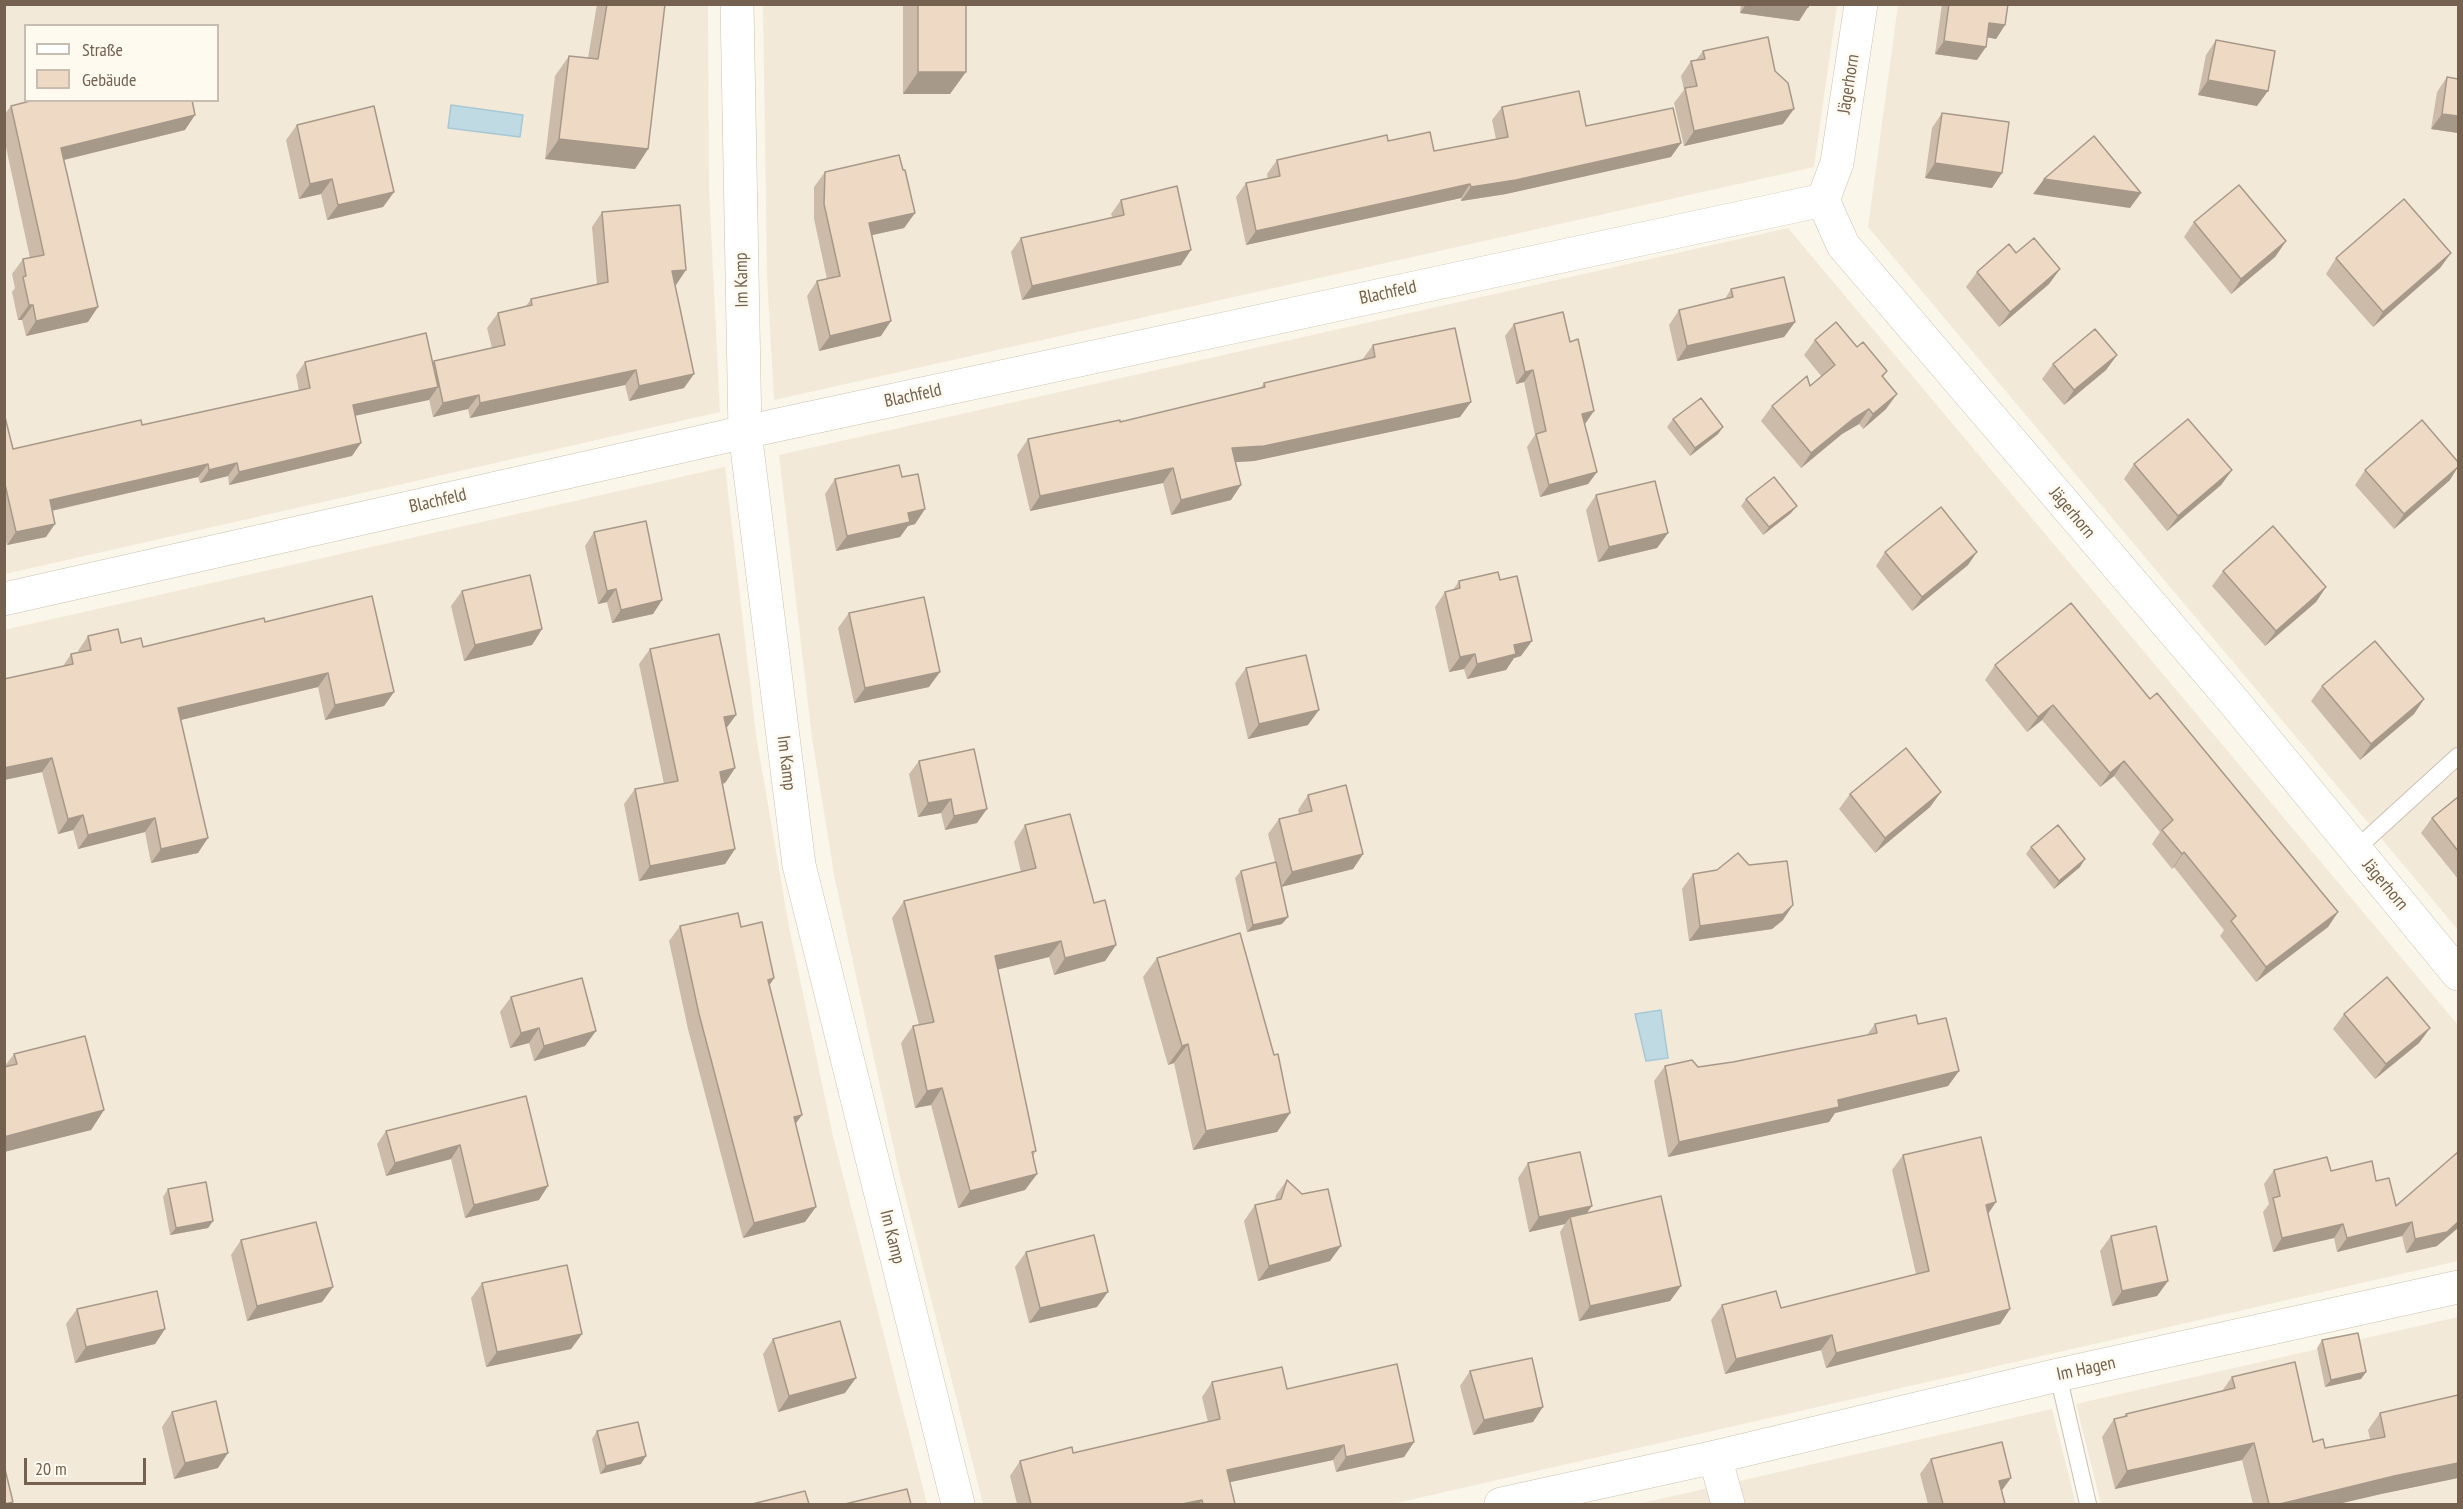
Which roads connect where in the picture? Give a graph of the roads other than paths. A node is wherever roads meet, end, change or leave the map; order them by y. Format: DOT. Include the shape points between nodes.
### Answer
graph roads {
  1 [pos="737,4"];
  2 [pos="1861,4"];
  3 [pos="1822,200"];
  4 [pos="745,432"];
  5 [pos="4,599"];
  6 [pos="2458,756"];
  7 [pos="2355,849"];
  8 [pos="2458,974"];
  9 [pos="2458,1287"];
  10 [pos="2058,1375"];
  11 [pos="1715,1457"];
  12 [pos="958,1504"];
  13 [pos="1501,1504"];
  14 [pos="1728,1504"];
  15 [pos="2088,1504"];
  1 -- 4 [label="street, Im Kamp"];
  2 -- 3 [label="street, Jägerhorn" via="1837,164"];
  3 -- 4 [label="street, Blachfeld"];
  3 -- 7 [label="street, Jägerhorn" via="1842,244"];
  4 -- 5 [label="street, Blachfeld"];
  4 -- 12 [label="street, Im Kamp" via="799,865"];
  6 -- 7 [label="lane"];
  7 -- 8 [label="street, Jägerhorn"];
  9 -- 10 [label="street, Im Hagen"];
  10 -- 11 [label="street, Im Hagen"];
  10 -- 15 [label="lane"];
  11 -- 13 [label="street, Im Hagen"];
  11 -- 14 [label="street"];
}
